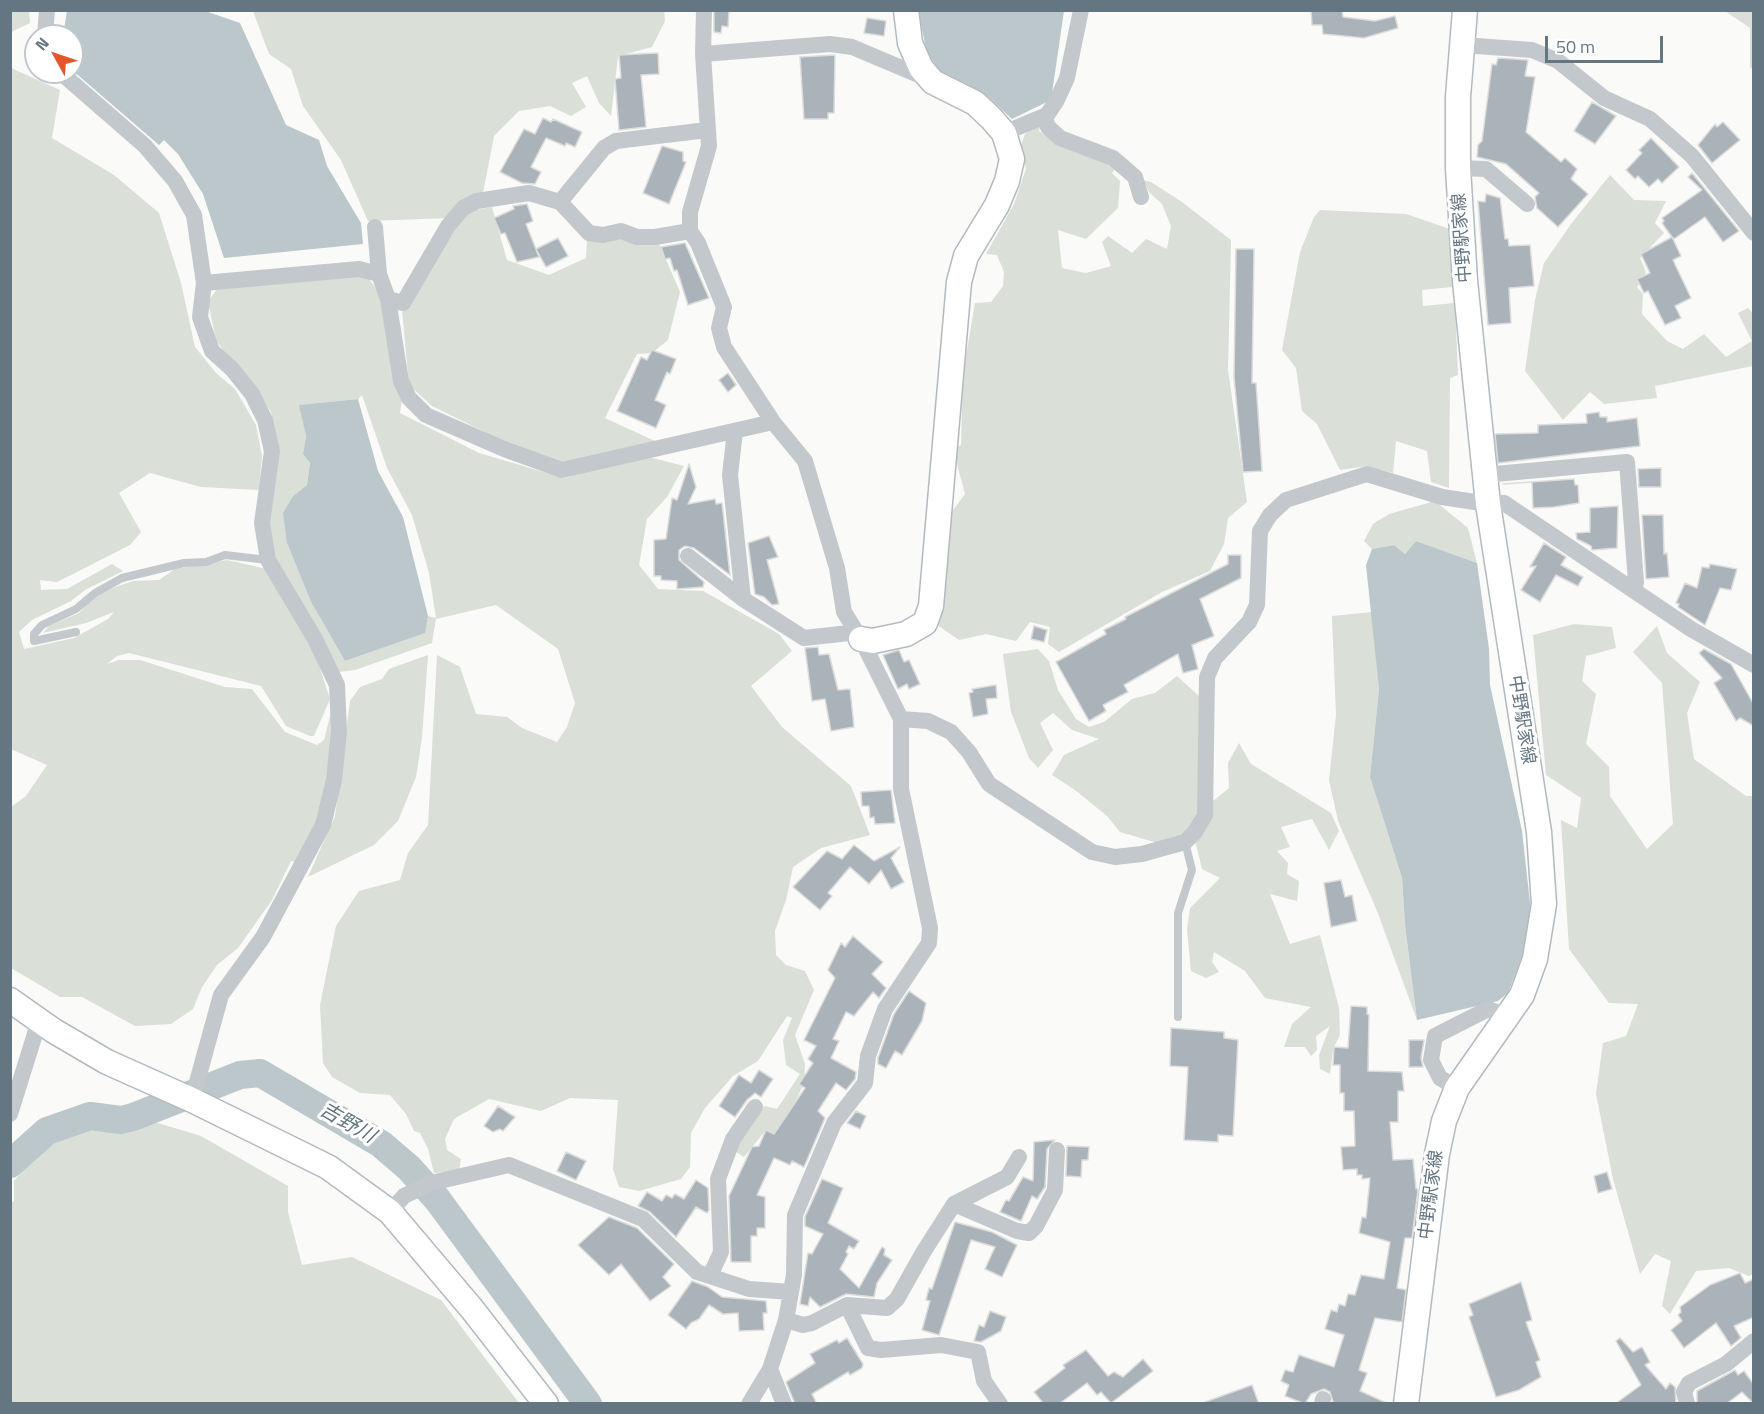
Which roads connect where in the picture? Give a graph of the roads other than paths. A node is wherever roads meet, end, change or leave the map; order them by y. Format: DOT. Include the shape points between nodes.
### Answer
graph roads {
  1 [pos="704,10"];
  2 [pos="906,10"];
  3 [pos="1081,10"];
  4 [pos="1465,10"];
  5 [pos="1462,45"];
  6 [pos="703,54"];
  7 [pos="925,72"];
  8 [pos="74,84"];
  9 [pos="1044,117"];
  10 [pos="708,130"];
  11 [pos="1004,133"];
  12 [pos="1458,168"];
  13 [pos="1141,196"];
  14 [pos="560,202"];
  15 [pos="1527,204"];
  16 [pos="375,227"];
  17 [pos="690,231"];
  18 [pos="1754,234"];
  19 [pos="379,274"];
  20 [pos="204,283"];
  21 [pos="388,298"];
  22 [pos="773,422"];
  23 [pos="735,431"];
  24 [pos="1484,475"];
  25 [pos="1488,504"];
  26 [pos="688,556"];
  27 [pos="268,560"];
  28 [pos="1634,590"];
  29 [pos="743,599"];
  30 [pos="76,632"];
  31 [pos="861,639"];
  32 [pos="1754,664"];
  33 [pos="901,719"];
  34 [pos="1185,842"];
  35 [pos="10,1000"];
  36 [pos="1507,1016"];
  37 [pos="1178,1017"];
  38 [pos="39,1021"];
  39 [pos="1457,1088"];
  40 [pos="192,1100"];
  41 [pos="756,1107"];
  42 [pos="10,1114"];
  43 [pos="1057,1150"];
  44 [pos="1019,1156"];
  45 [pos="954,1204"];
  46 [pos="390,1212"];
  47 [pos="710,1276"];
  48 [pos="791,1292"];
  49 [pos="847,1305"];
  50 [pos="786,1320"];
  51 [pos="1754,1341"];
  52 [pos="770,1369"];
  53 [pos="546,1404"];
  54 [pos="749,1404"];
  55 [pos="784,1404"];
  56 [pos="1000,1404"];
  57 [pos="1406,1404"];
  58 [pos="1687,1404"];
  1 -- 6 [label="street"];
  2 -- 7 [label="main road" via="910,43"];
  3 -- 9 [label="street" via="1067,78"];
  4 -- 5 [label="main road, 中野駅家線"];
  5 -- 12 [label="main road, 中野駅家線"];
  5 -- 18 [label="street" via="1532,50 1558,61 1604,98 1650,119 1692,156"];
  6 -- 7 [label="street" via="830,44 852,47 909,72"];
  6 -- 10 [label="street"];
  7 -- 11 [label="main road" via="933,82 975,103"];
  8 -- 20 [label="street" via="145,146 175,181 194,215"];
  9 -- 11 [label="street"];
  9 -- 13 [label="street" via="1060,138 1113,158 1135,177"];
  10 -- 14 [label="street" via="616,141 604,148"];
  10 -- 17 [label="street" via="709,146 690,212"];
  11 -- 31 [label="main road" via="1012,159 1007,181 966,256 959,282 931,606 925,624 906,634 873,641"];
  12 -- 15 [label="street" via="1486,169"];
  12 -- 24 [label="main road, 中野駅家線"];
  14 -- 17 [label="street" via="589,233 621,231 637,237 656,237"];
  14 -- 21 [label="street" via="529,193 477,201 463,208 448,226 403,303"];
  16 -- 19 [label="street"];
  17 -- 22 [label="street" via="724,307 719,328 724,347"];
  19 -- 20 [label="street" via="359,269"];
  19 -- 21 [label="street"];
  20 -- 27 [label="street" via="200,317 212,351 252,394 265,420 272,451 262,523"];
  21 -- 23 [label="street" via="401,381 409,398 426,415 504,449 561,470"];
  22 -- 23 [label="street"];
  22 -- 31 [label="street" via="805,461 837,568 844,612"];
  23 -- 29 [label="street" via="730,475"];
  24 -- 25 [label="main road, 中野駅家線"];
  24 -- 28 [label="street" via="1627,462"];
  25 -- 28 [label="street" via="1504,503"];
  25 -- 34 [label="street" via="1442,497 1366,474 1286,500 1270,515 1260,531 1257,604 1249,622 1215,658 1207,677 1205,815"];
  25 -- 36 [label="main road, 中野駅家線" via="1539,832 1544,904 1535,959 1522,995"];
  26 -- 29 [label="street"];
  27 -- 30 [label="lane" via="225,555 122,578 76,609 42,625 34,634 34,641"];
  27 -- 40 [label="street" via="337,685 339,731 334,780 323,825 297,875 263,937 221,994"];
  28 -- 32 [label="street" via="1691,630"];
  29 -- 31 [label="street" via="804,638 849,633"];
  31 -- 33 [label="street"];
  33 -- 34 [label="street" via="928,721 951,732 989,783 1092,852 1115,857"];
  33 -- 48 [label="street" via="901,789 930,928 929,942 885,1009 867,1056 865,1083 834,1123 795,1215"];
  34 -- 37 [label="lane" via="1192,870 1178,912"];
  35 -- 38 [label="main road"];
  36 -- 39 [label="main road, 中野駅家線"];
  36 -- 39 [label="street" via="1488,1009 1435,1036 1431,1060 1440,1078"];
  38 -- 40 [label="main road" via="107,1062"];
  38 -- 42 [label="street"];
  39 -- 57 [label="main road, 中野駅家線" via="1437,1154"];
  40 -- 46 [label="main road" via="328,1167"];
  41 -- 47 [label="street" via="733,1139 718,1179 721,1252"];
  43 -- 45 [label="street" via="1055,1190 1029,1233"];
  44 -- 45 [label="street" via="1007,1177"];
  45 -- 49 [label="street" via="897,1299 887,1308"];
  46 -- 47 [label="street" via="404,1196 431,1183 509,1165 643,1219 697,1272"];
  46 -- 53 [label="main road"];
  47 -- 48 [label="street" via="749,1289"];
  48 -- 50 [label="street"];
  49 -- 50 [label="street" via="812,1323 803,1325"];
  49 -- 56 [label="street" via="868,1348 941,1345 978,1352 984,1381"];
  50 -- 52 [label="street"];
  51 -- 58 [label="street" via="1726,1364 1689,1383 1684,1392"];
  52 -- 54 [label="street"];
  52 -- 55 [label="street"];
}
